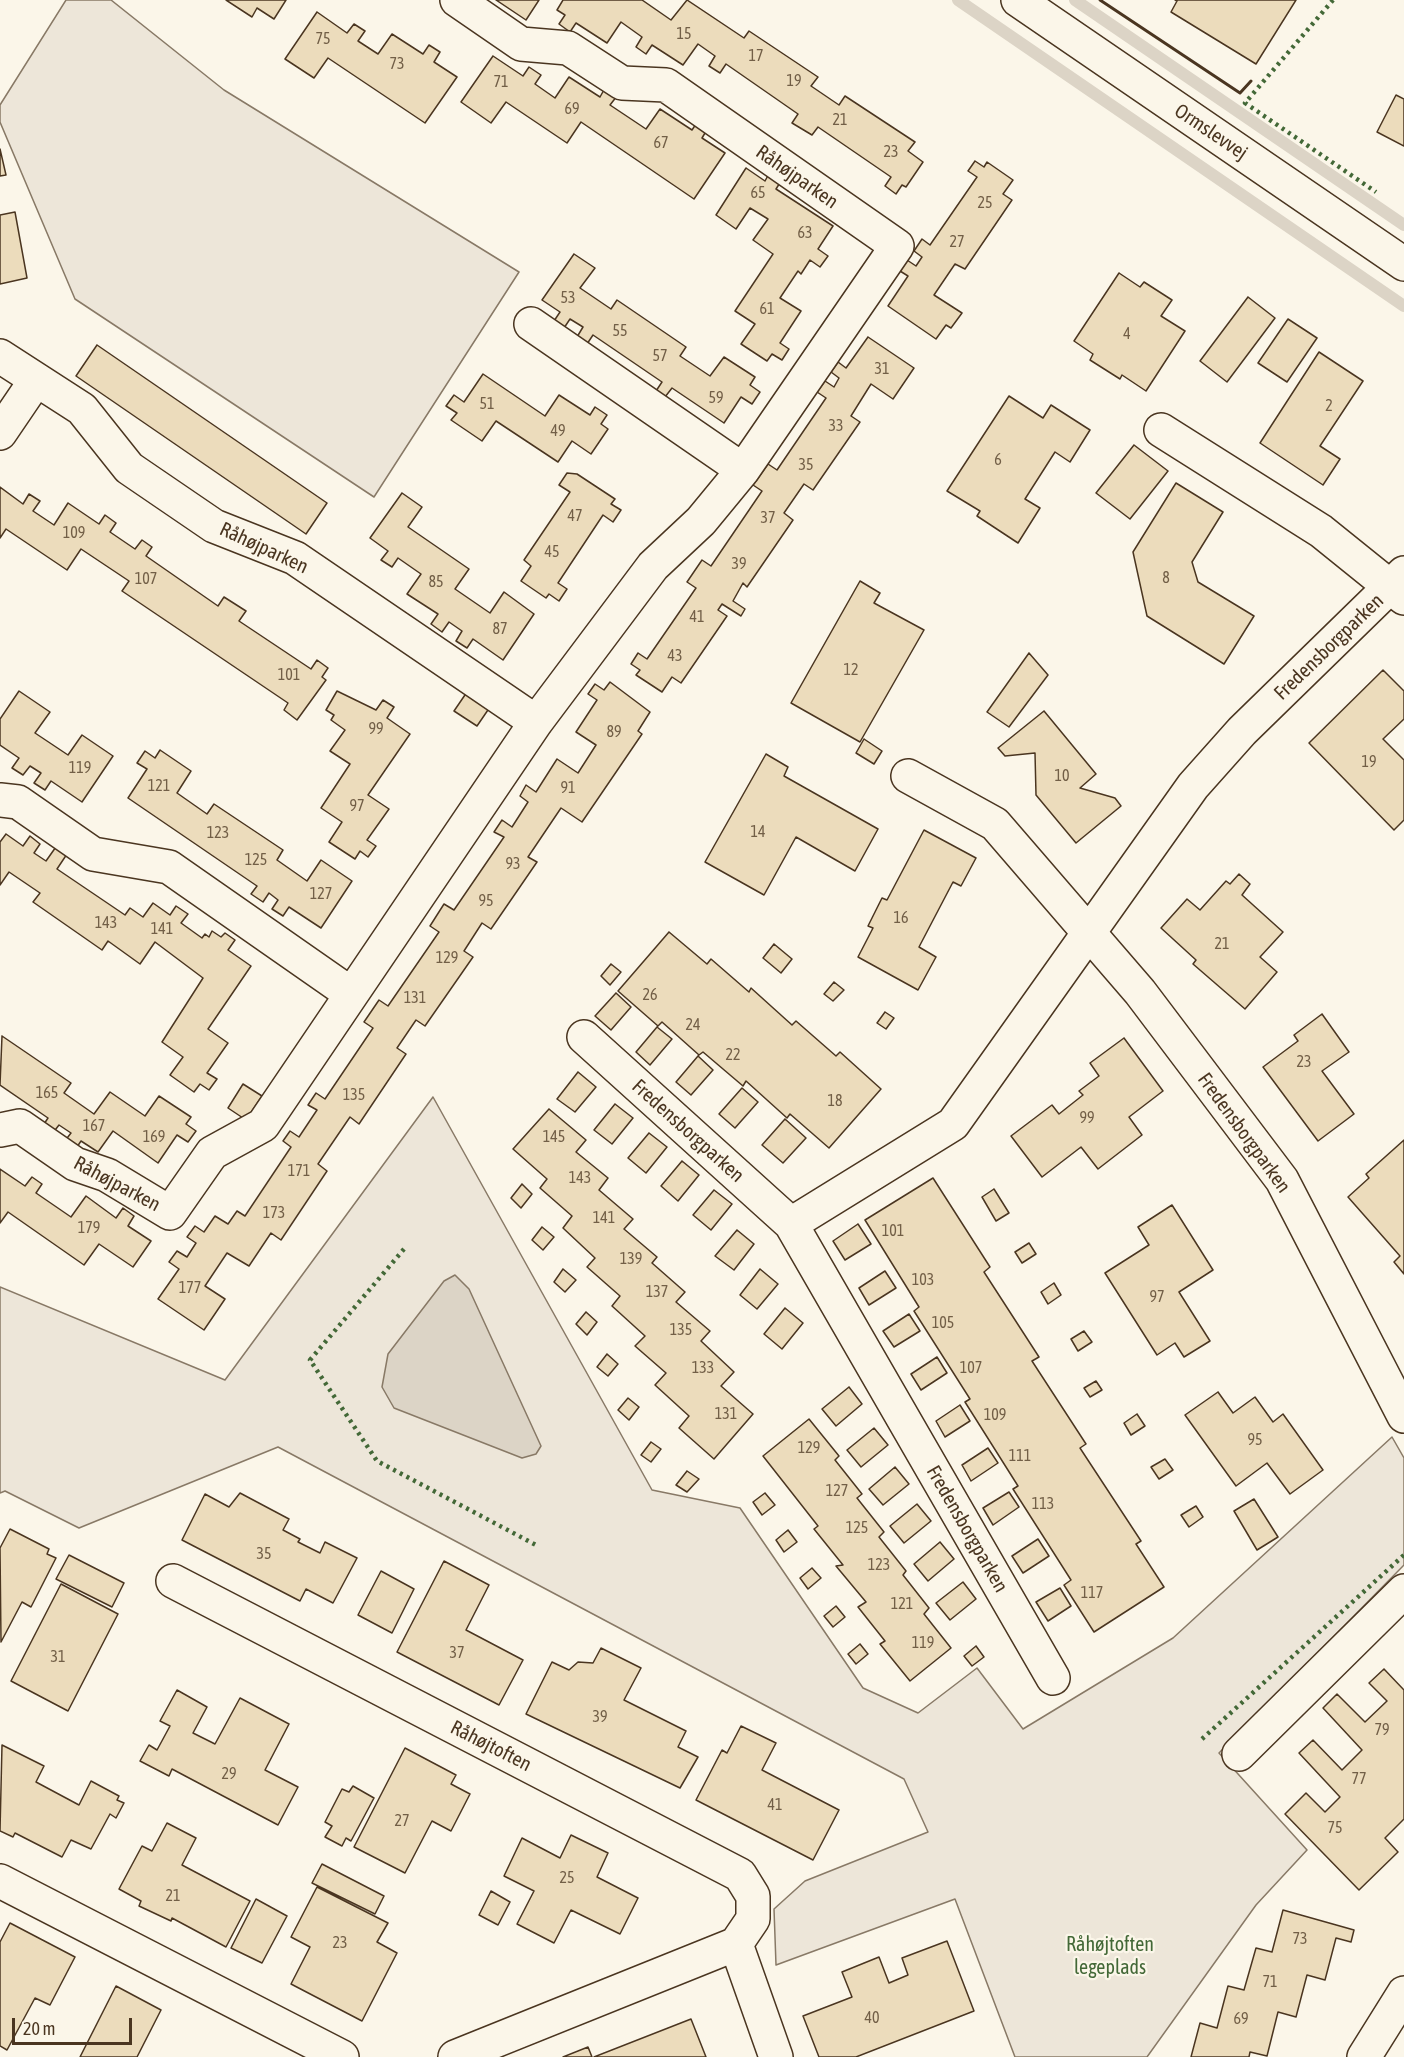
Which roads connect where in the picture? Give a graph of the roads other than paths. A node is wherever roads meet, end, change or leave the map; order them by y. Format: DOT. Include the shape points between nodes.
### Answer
graph roads {
  1 [pos="457,0"];
  2 [pos="1018,0"];
  3 [pos="1404,264"];
  4 [pos="531,324"];
  5 [pos="0,356"];
  6 [pos="36,380"];
  7 [pos="1161,430"];
  8 [pos="0,433"];
  9 [pos="743,470"];
  10 [pos="1400,586"];
  11 [pos="536,722"];
  12 [pos="908,776"];
  13 [pos="0,800"];
  14 [pos="1088,933"];
  15 [pos="351,994"];
  16 [pos="584,1037"];
  17 [pos="0,1130"];
  18 [pos="791,1224"];
  19 [pos="1404,1416"];
  20 [pos="172,1581"];
  21 [pos="1404,1592"];
  22 [pos="1053,1678"];
  23 [pos="1239,1754"];
  24 [pos="0,1881"];
  25 [pos="736,1944"];
  26 [pos="1404,1992"];
  27 [pos="342,2057"];
  28 [pos="455,2057"];
  29 [pos="776,2057"];
  30 [pos="1364,2057"];
  1 -- 9 [label="street, Råhøjparken" via="521,44 568,48 622,83 666,85 897,246"];
  2 -- 3 [label="street, Ormslevvej"];
  4 -- 9 [label="street"];
  5 -- 6 [label="street, Råhøjparken"];
  6 -- 8 [label="street"];
  6 -- 11 [label="street, Råhøjparken" via="82,409 129,468 214,526 295,558"];
  7 -- 10 [label="street, Fredensborgparken"];
  9 -- 11 [label="street, Råhøjparken" via="701,521 653,566"];
  10 -- 14 [label="street, Fredensborgparken" via="1242,731 1193,786"];
  11 -- 15 [label="street, Råhøjparken"];
  12 -- 14 [label="street, Fredensborgparken" via="995,824"];
  13 -- 15 [label="street" via="18,802 93,854 169,867"];
  14 -- 18 [label="street, Fredensborgparken" via="953,1124"];
  14 -- 19 [label="street, Fredensborgparken" via="1140,992 1282,1180"];
  15 -- 17 [label="street, Råhøjparken" via="263,1125 212,1153 170,1213 107,1175 75,1164 20,1126"];
  16 -- 18 [label="street, Fredensborgparken"];
  18 -- 22 [label="street, Fredensborgparken"];
  20 -- 25 [label="street, Råhøjtoften" via="740,1875 753,1896 753,1919"];
  21 -- 23 [label="street"];
  24 -- 27 [label="street"];
  25 -- 28 [label="street"];
  25 -- 29 [label="street"];
  26 -- 30 [label="street"];
}
